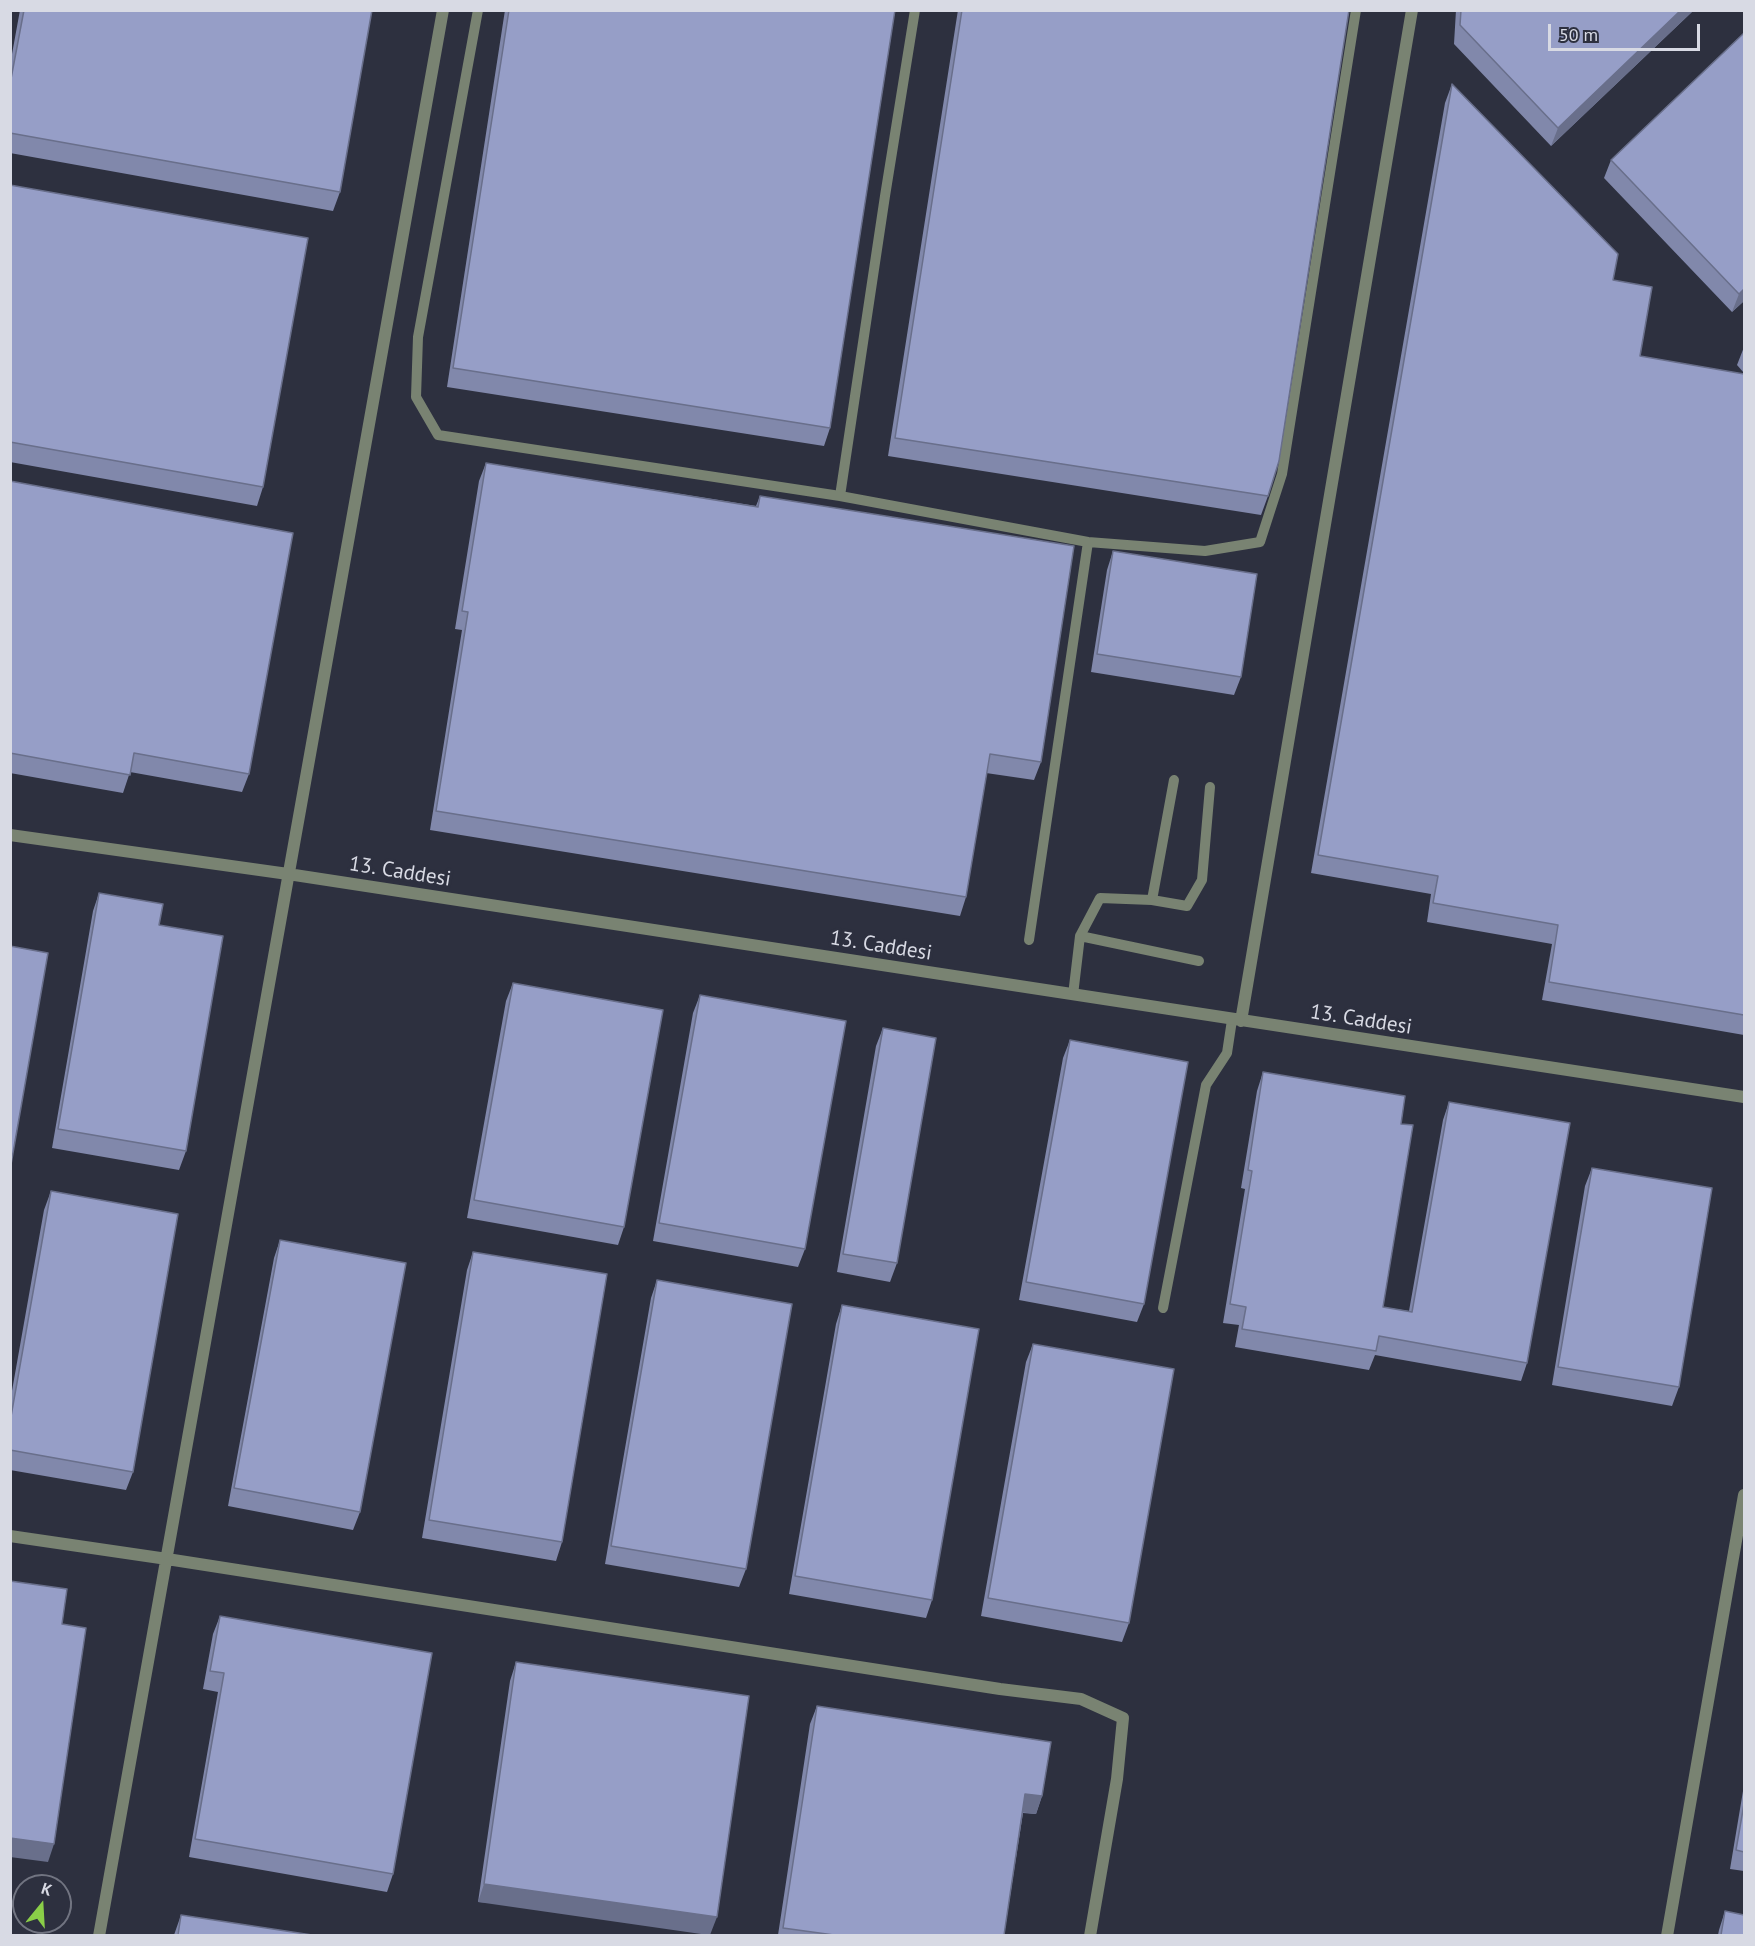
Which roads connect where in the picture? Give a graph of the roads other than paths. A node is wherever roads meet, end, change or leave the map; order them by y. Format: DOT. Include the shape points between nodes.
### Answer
graph roads {
  1 [pos="443,10"];
  2 [pos="478,10"];
  3 [pos="915,10"];
  4 [pos="1356,10"];
  5 [pos="1412,10"];
  6 [pos="840,496"];
  7 [pos="1088,542"];
  8 [pos="1174,780"];
  9 [pos="1210,787"];
  10 [pos="10,835"];
  11 [pos="288,874"];
  12 [pos="1152,900"];
  13 [pos="1080,936"];
  14 [pos="1029,940"];
  15 [pos="1199,961"];
  16 [pos="1073,995"];
  17 [pos="1237,1020"];
  18 [pos="1744,1097"];
  19 [pos="1163,1308"];
  20 [pos="1744,1495"];
  21 [pos="10,1536"];
  22 [pos="167,1559"];
  23 [pos="99,1935"];
  24 [pos="1090,1935"];
  25 [pos="1667,1935"];
  1 -- 11 [label="street"];
  2 -- 6 [label="lane" via="418,337 416,397 438,435"];
  3 -- 6 [label="lane"];
  4 -- 7 [label="lane" via="1282,474 1260,542 1205,550"];
  5 -- 17 [label="street"];
  6 -- 7 [label="lane"];
  7 -- 14 [label="lane"];
  8 -- 12 [label="lane"];
  9 -- 12 [label="lane" via="1202,880 1187,906"];
  10 -- 11 [label="street, 13. Caddesi"];
  11 -- 16 [label="street, 13. Caddesi"];
  11 -- 22 [label="street"];
  12 -- 13 [label="lane" via="1100,898"];
  13 -- 15 [label="lane"];
  13 -- 16 [label="lane"];
  16 -- 17 [label="street, 13. Caddesi"];
  17 -- 18 [label="street, 13. Caddesi"];
  17 -- 19 [label="lane" via="1227,1053 1206,1085"];
  20 -- 25 [label="street"];
  21 -- 22 [label="street"];
  22 -- 23 [label="street"];
  22 -- 24 [label="street" via="1081,1699 1123,1718 1117,1779"];
}
